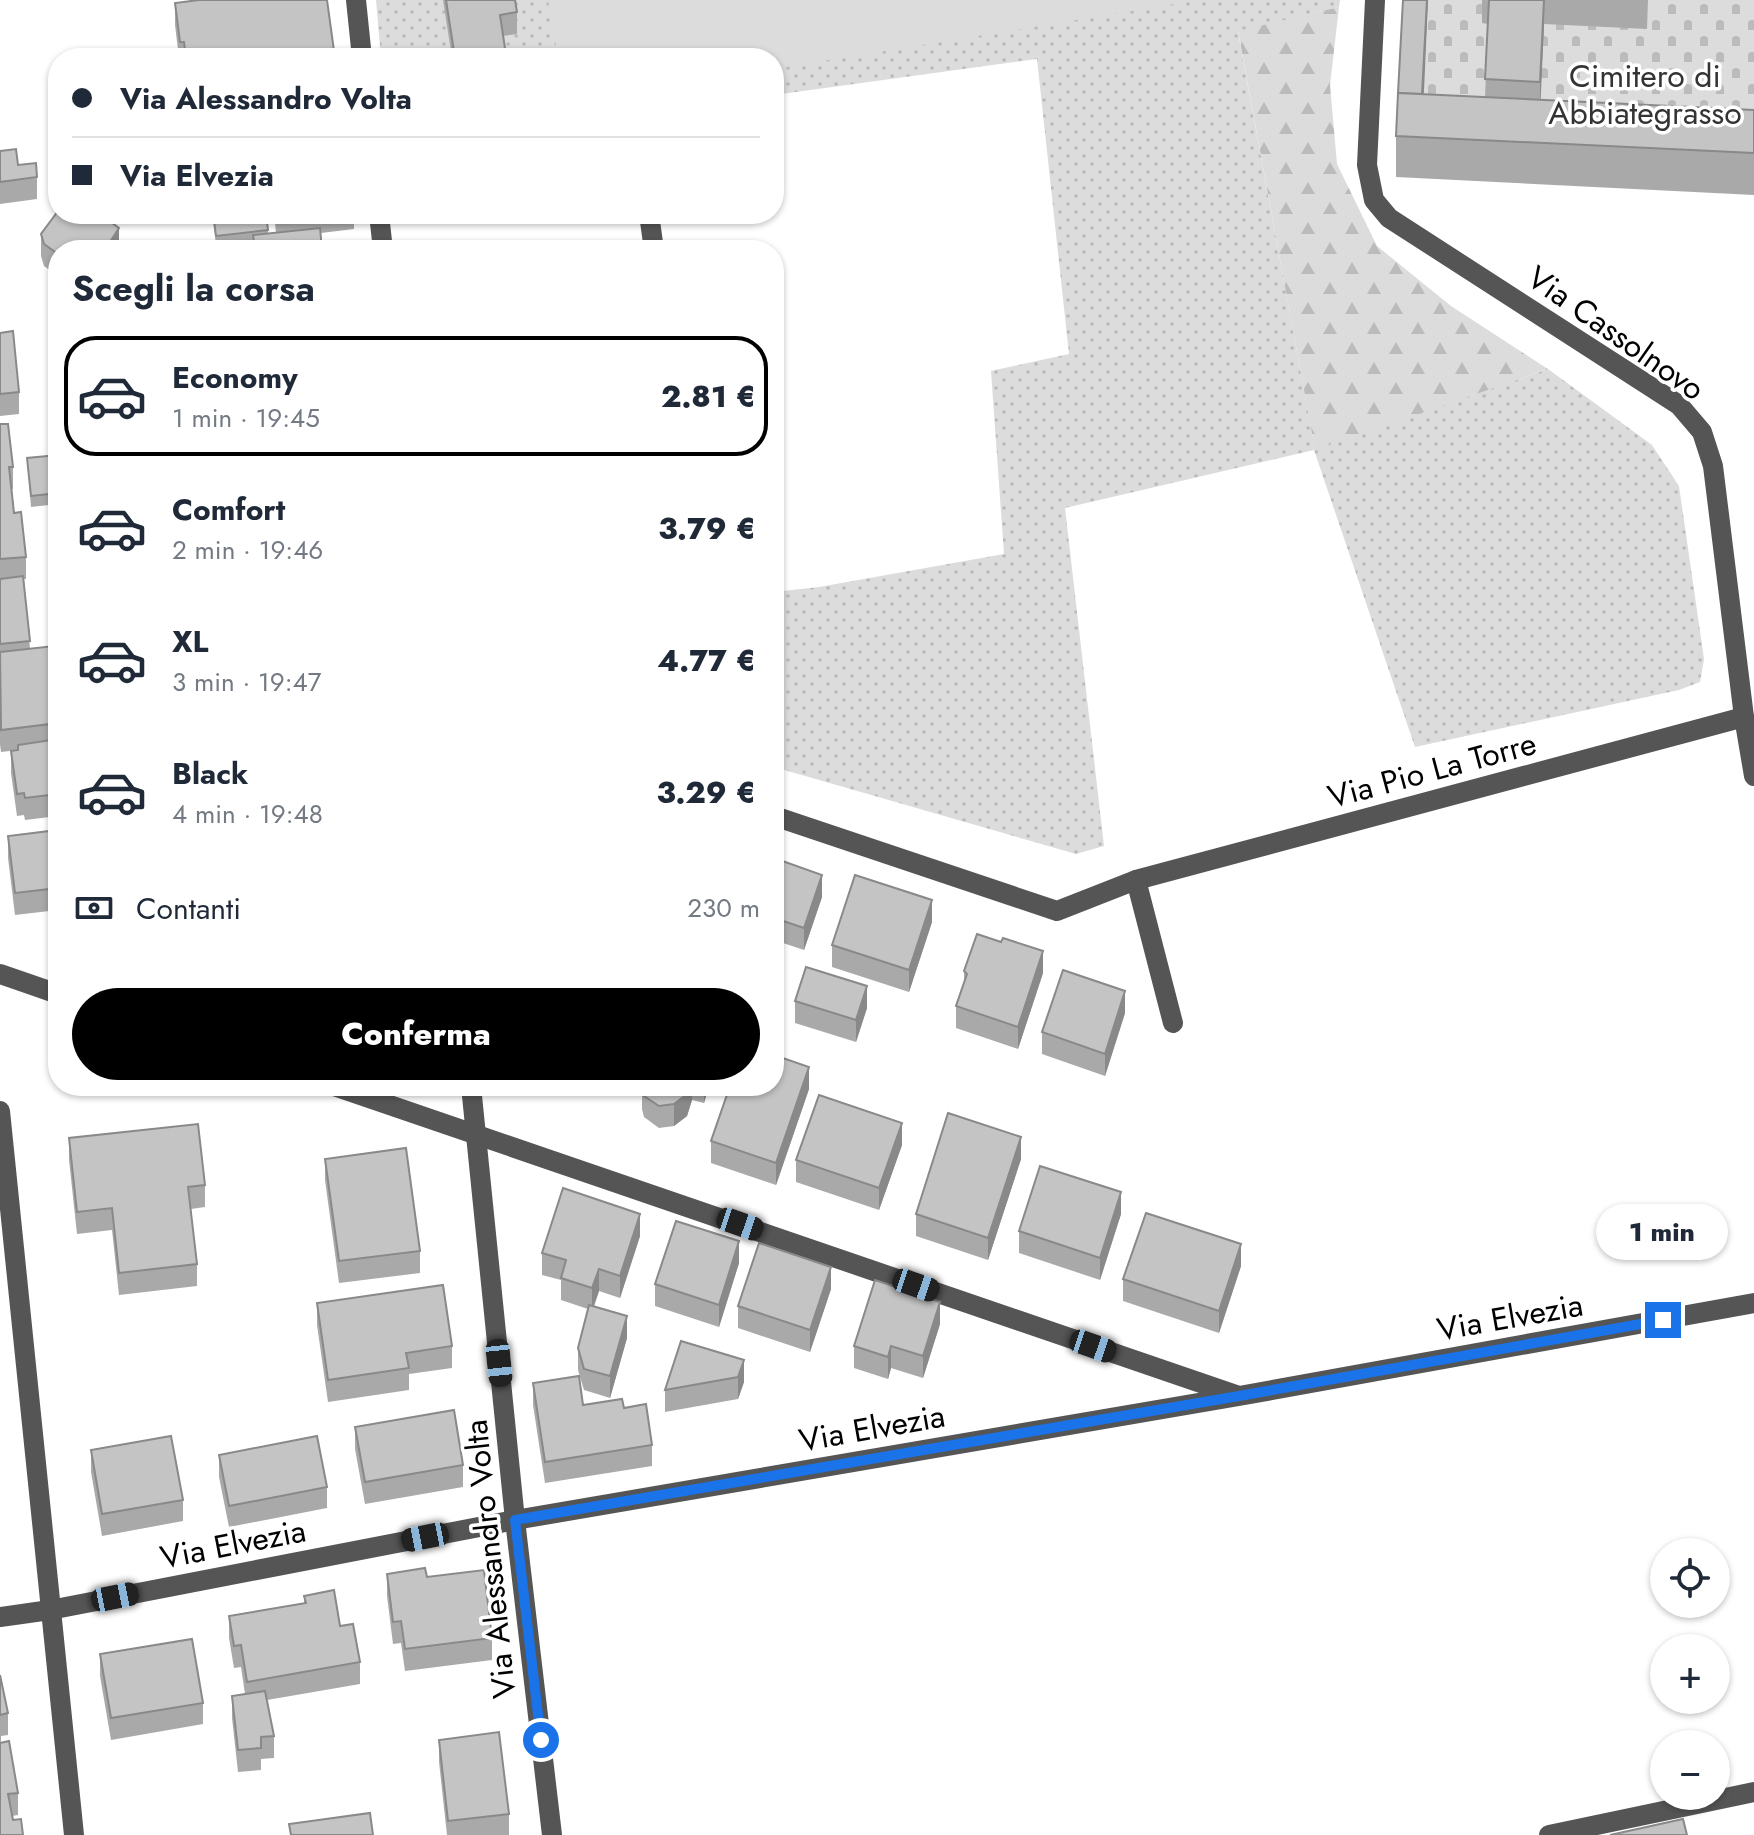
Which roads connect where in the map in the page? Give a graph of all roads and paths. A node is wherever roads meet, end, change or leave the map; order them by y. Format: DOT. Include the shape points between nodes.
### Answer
graph roads {
  1 [pos="356,0"];
  2 [pos="1375,0"];
  3 [pos="361,48"];
  4 [pos="1744,717"];
  5 [pos="1754,776"];
  6 [pos="784,819"];
  7 [pos="1136,880"];
  8 [pos="0,974"];
  9 [pos="48,991"];
  10 [pos="1173,1023"];
  11 [pos="364,1096"];
  12 [pos="472,1096"];
  13 [pos="0,1111"];
  14 [pos="476,1133"];
  15 [pos="1754,1303"];
  16 [pos="1239,1396"];
  17 [pos="515,1520"];
  18 [pos="50,1610"];
  19 [pos="0,1617"];
  20 [pos="1754,1792"];
  21 [pos="74,1835"];
  22 [pos="552,1835"];
  23 [pos="1549,1835"];
  1 -- 3 [label="street"];
  2 -- 4 [label="street, Via Cassolnovo" via="1367,165 1379,208 1679,405 1702,432 1713,466"];
  4 -- 5 [label="street, Via Cassolnovo"];
  4 -- 7 [label="street, Via Pio La Torre"];
  6 -- 7 [label="street, Via Pio La Torre" via="1057,911"];
  7 -- 10 [label="street"];
  8 -- 9 [label="street"];
  11 -- 14 [label="street"];
  12 -- 14 [label="street, Via Alessandro Volta"];
  13 -- 18 [label="street"];
  14 -- 16 [label="street"];
  14 -- 17 [label="street, Via Alessandro Volta"];
  15 -- 16 [label="street, Via Elvezia"];
  16 -- 17 [label="street, Via Elvezia"];
  17 -- 18 [label="street, Via Elvezia"];
  17 -- 22 [label="street, Via Alessandro Volta"];
  18 -- 19 [label="street, Via Elvezia"];
  18 -- 21 [label="street"];
  20 -- 23 [label="street"];
}
